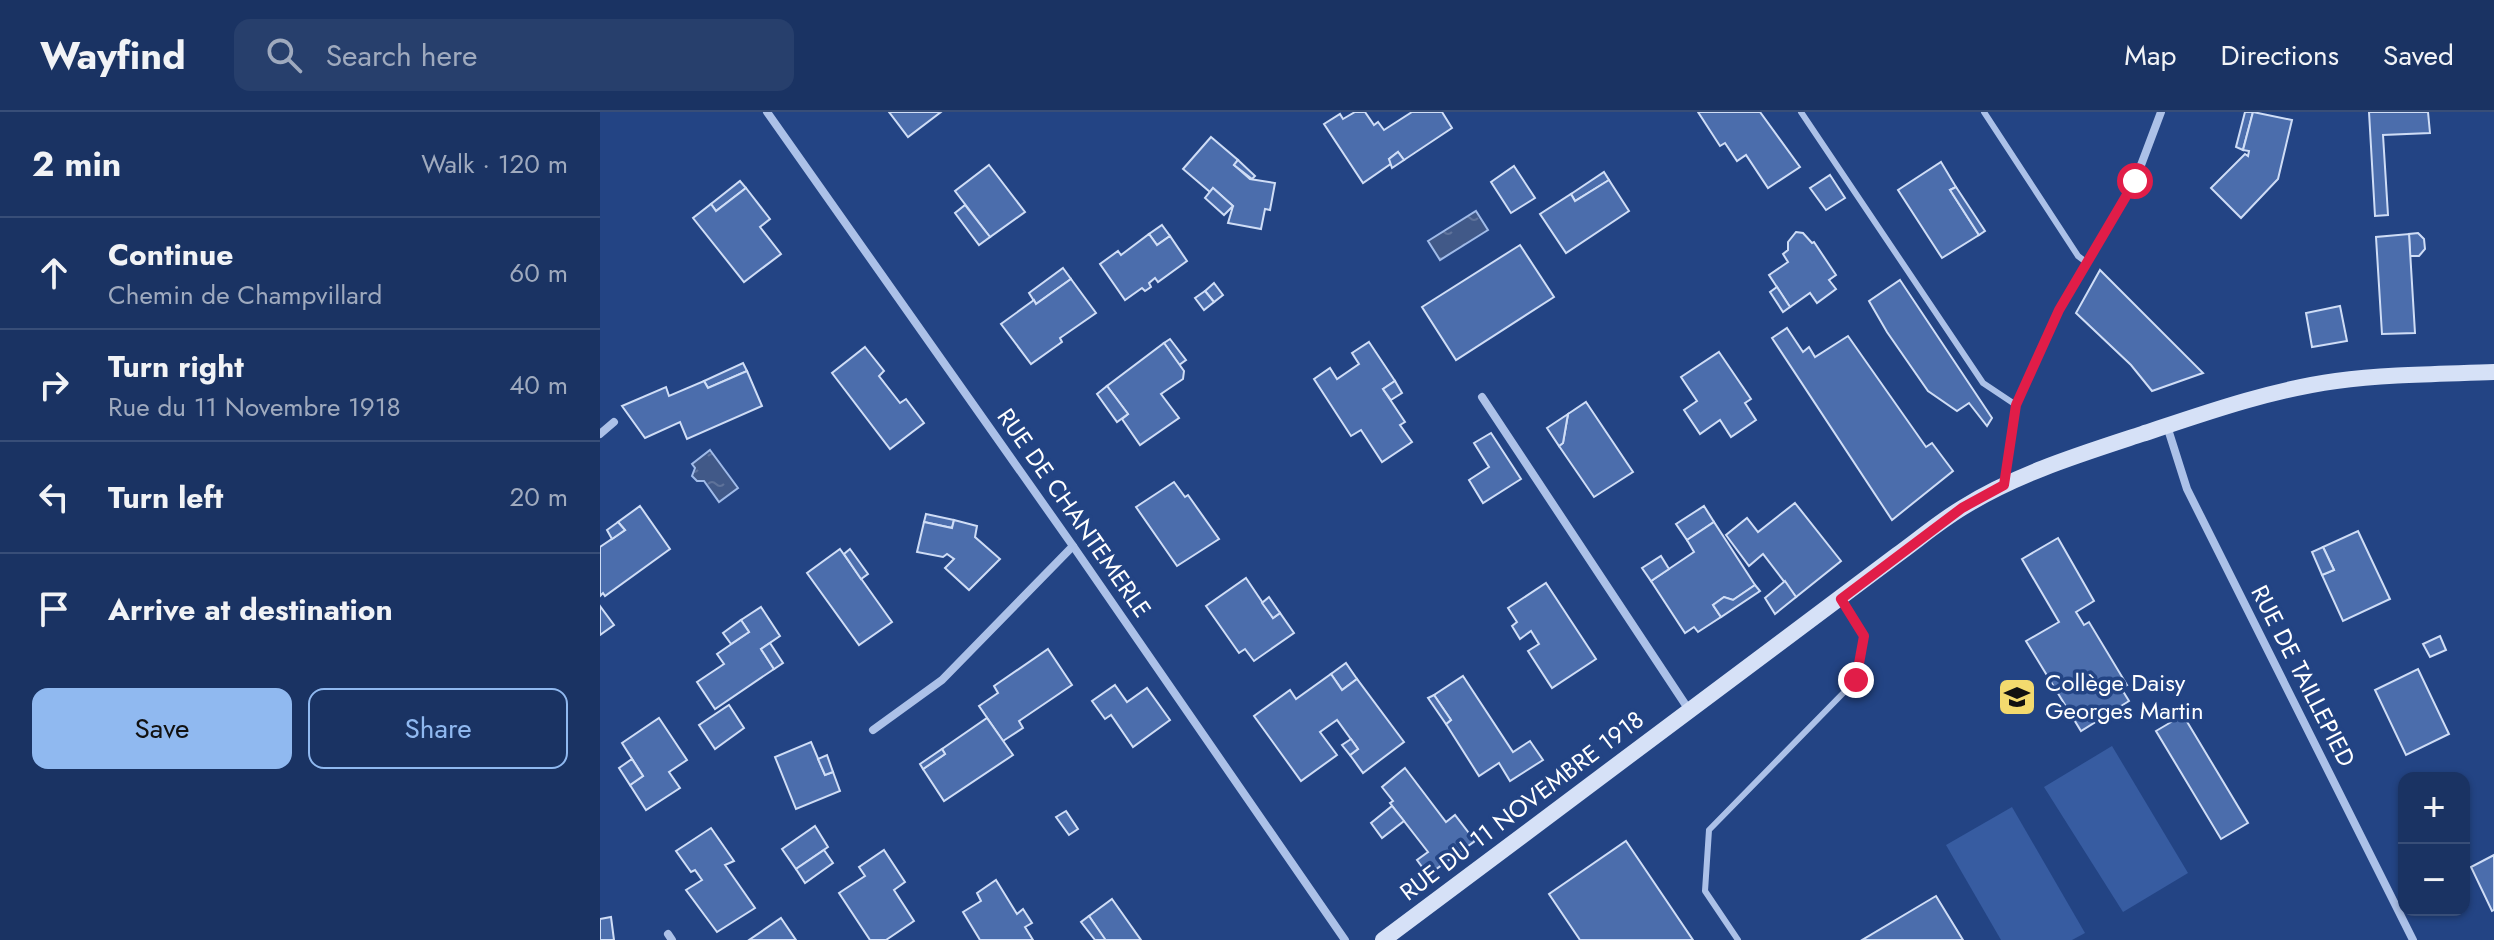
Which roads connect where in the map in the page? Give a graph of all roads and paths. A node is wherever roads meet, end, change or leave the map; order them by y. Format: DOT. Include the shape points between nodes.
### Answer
graph roads {
  1 [pos="767,112"];
  2 [pos="1801,112"];
  3 [pos="1984,112"];
  4 [pos="2161,112"];
  5 [pos="2086,262"];
  6 [pos="2494,372"];
  7 [pos="1482,397"];
  8 [pos="2016,405"];
  9 [pos="614,422"];
  10 [pos="2167,426"];
  11 [pos="600,434"];
  12 [pos="2004,485"];
  13 [pos="1073,546"];
  14 [pos="1841,599"];
  15 [pos="1690,712"];
  16 [pos="873,730"];
  17 [pos="1345,940"];
  18 [pos="1383,940"];
  19 [pos="1738,940"];
  20 [pos="2413,940"];
  1 -- 13 [label="street, RUE DE CHANTEMERLE"];
  2 -- 8 [label="lane" via="1983,383"];
  3 -- 5 [label="lane"];
  4 -- 5 [label="street" via="2135,181"];
  5 -- 8 [label="street"];
  6 -- 10 [label="street, RUE DU 11 NOVEMBRE 1918" via="2333,381"];
  7 -- 15 [label="street"];
  8 -- 12 [label="street"];
  9 -- 11 [label="street"];
  10 -- 12 [label="street, RUE DU 11 NOVEMBRE 1918"];
  10 -- 20 [label="street, RUE DE TAILLEPIED" via="2187,489"];
  12 -- 14 [label="street, RUE DU 11 NOVEMBRE 1918" via="1962,508"];
  13 -- 16 [label="street" via="942,680"];
  13 -- 17 [label="street, RUE DE CHANTEMERLE"];
  14 -- 15 [label="street, RUE DU 11 NOVEMBRE 1918"];
  14 -- 19 [label="lane" via="1864,636 1856,680 1709,830 1705,891"];
  15 -- 18 [label="street, RUE DU 11 NOVEMBRE 1918"];
}
